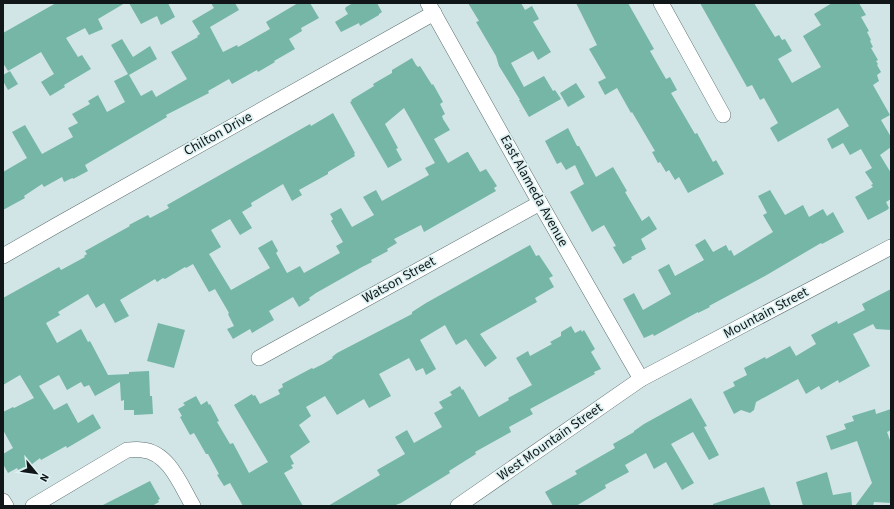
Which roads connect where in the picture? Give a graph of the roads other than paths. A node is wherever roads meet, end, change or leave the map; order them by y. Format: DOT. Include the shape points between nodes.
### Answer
graph roads {
  1 [pos="660,3"];
  2 [pos="431,8"];
  3 [pos="723,115"];
  4 [pos="540,203"];
  5 [pos="891,247"];
  6 [pos="3,256"];
  7 [pos="258,358"];
  8 [pos="641,379"];
  9 [pos="3,501"];
  10 [pos="6,506"];
  11 [pos="33,506"];
  12 [pos="193,506"];
  13 [pos="458,506"];
  1 -- 3 [label="street"];
  2 -- 4 [label="street, East Alameda Avenue"];
  2 -- 6 [label="street, Chilton Drive"];
  4 -- 7 [label="street, Watson Street"];
  4 -- 8 [label="street, East Alameda Avenue"];
  5 -- 8 [label="street, Mountain Street"];
  8 -- 13 [label="street, West Mountain Street"];
  9 -- 10 [label="street"];
  11 -- 12 [label="street" via="127,450 144,450 158,455 169,466"];
}
